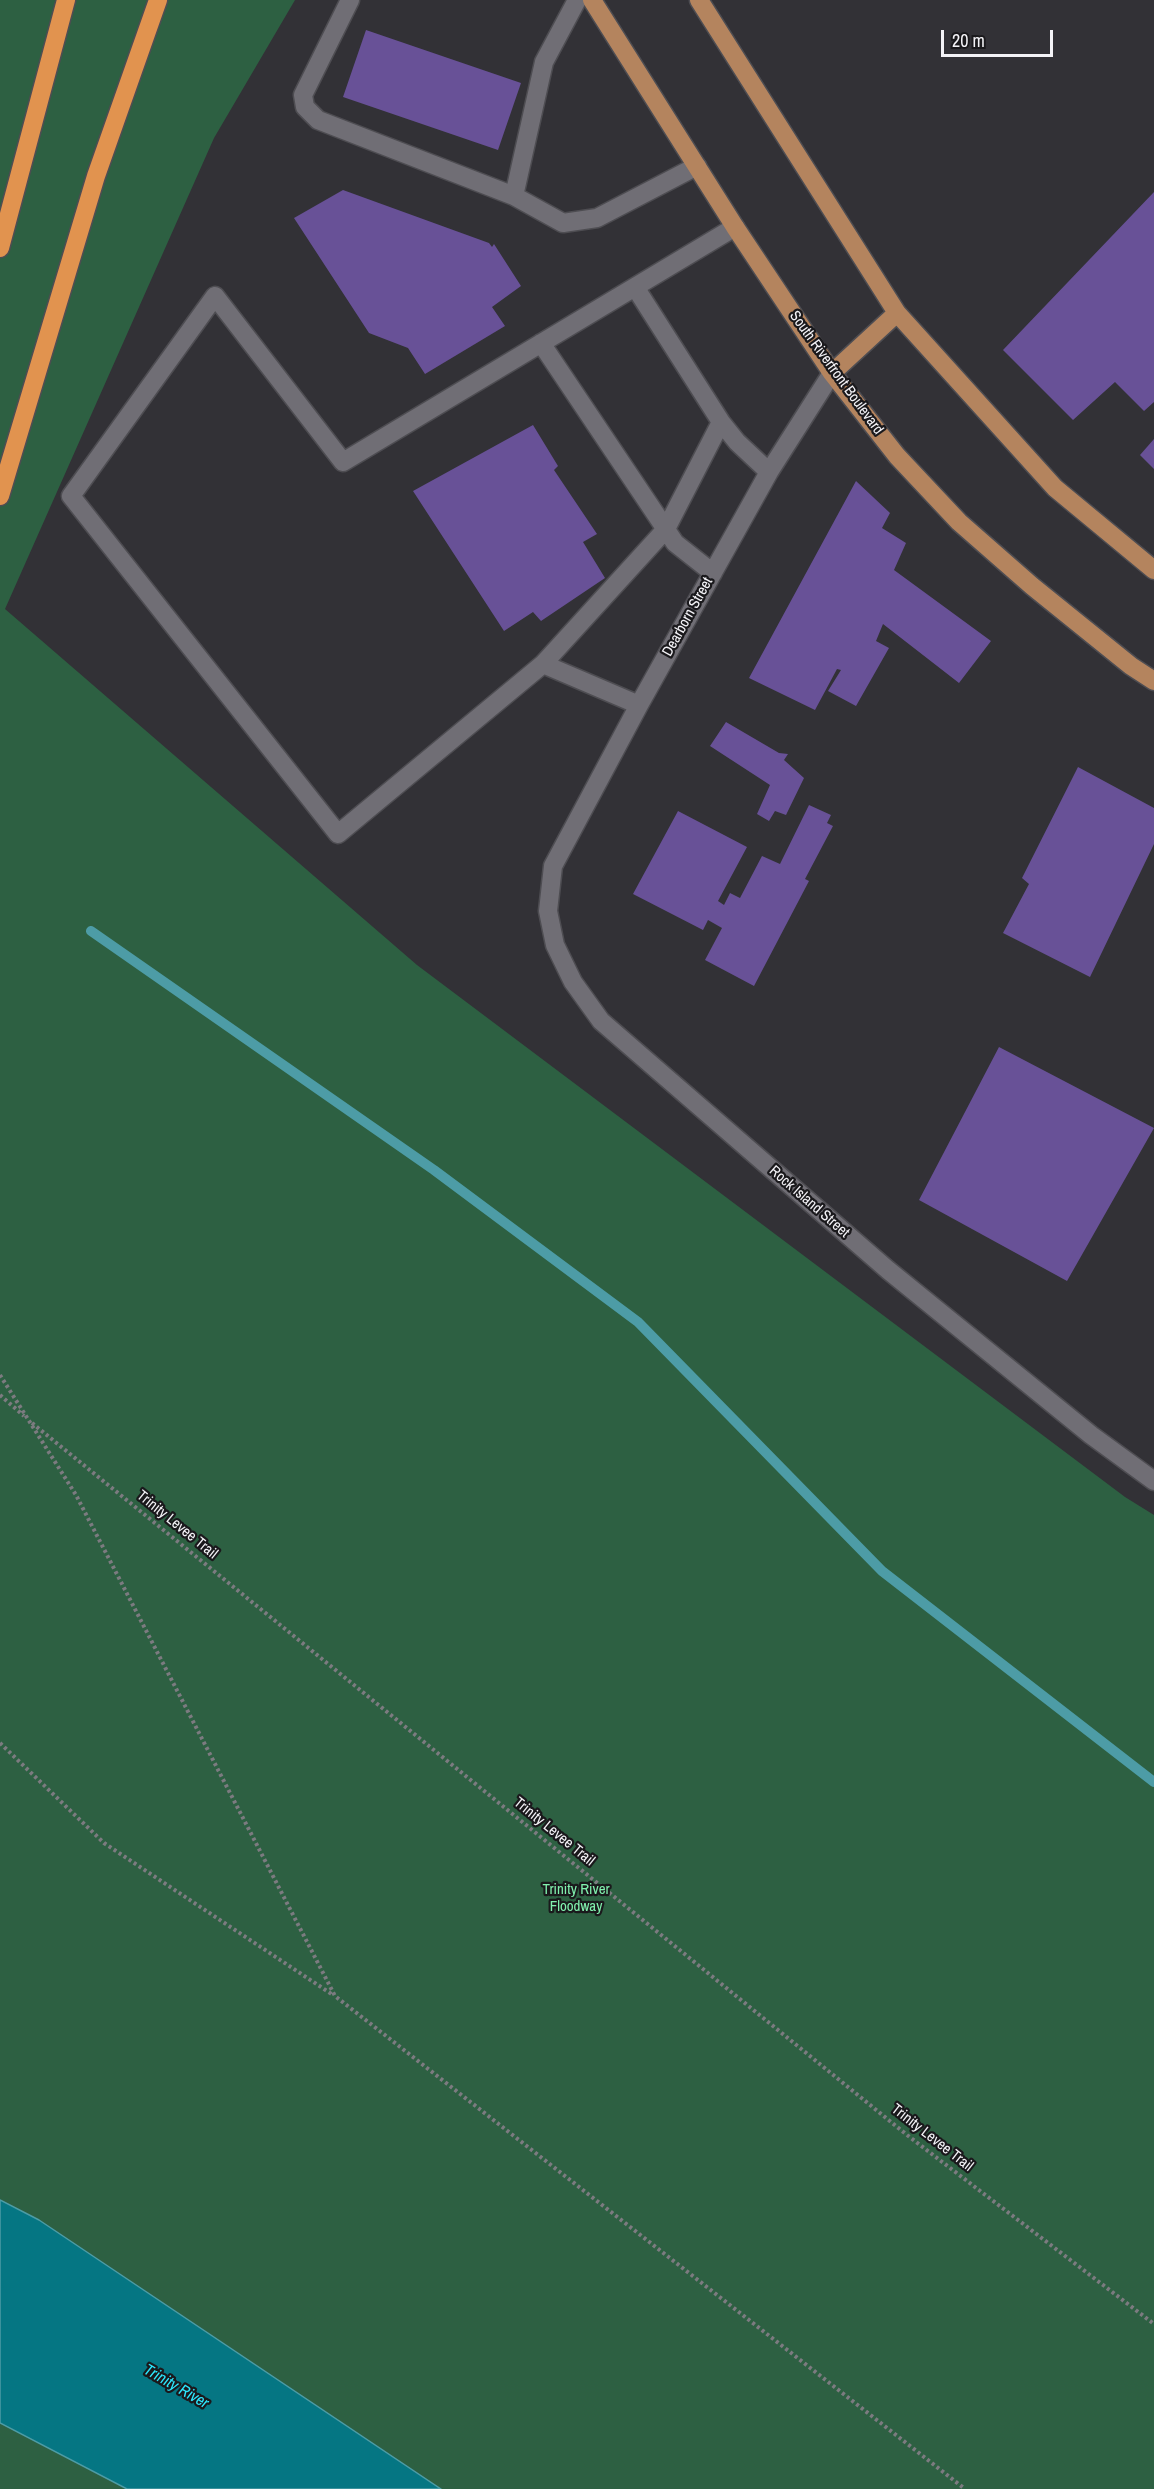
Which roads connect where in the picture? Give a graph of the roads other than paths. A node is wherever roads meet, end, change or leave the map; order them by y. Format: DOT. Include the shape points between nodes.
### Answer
graph roads {
  1 [pos="66,0"];
  2 [pos="158,0"];
  3 [pos="350,0"];
  4 [pos="578,0"];
  5 [pos="592,0"];
  6 [pos="699,0"];
  7 [pos="697,166"];
  8 [pos="514,196"];
  9 [pos="735,227"];
  10 [pos="0,248"];
  11 [pos="635,287"];
  12 [pos="897,313"];
  13 [pos="541,343"];
  14 [pos="832,373"];
  15 [pos="722,422"];
  16 [pos="769,472"];
  17 [pos="0,496"];
  18 [pos="666,529"];
  19 [pos="1154,570"];
  20 [pos="712,573"];
  21 [pos="543,664"];
  22 [pos="1154,681"];
  23 [pos="639,705"];
  24 [pos="554,866"];
  25 [pos="1154,1481"];
  1 -- 10 [label="highway"];
  2 -- 17 [label="highway" via="96,176"];
  3 -- 8 [label="street" via="303,95 305,107 318,120"];
  4 -- 8 [label="street" via="544,62"];
  5 -- 7 [label="main road, South Riverfront Boulevard"];
  6 -- 12 [label="main road"];
  7 -- 8 [label="street" via="597,218 563,224"];
  7 -- 9 [label="main road, South Riverfront Boulevard"];
  9 -- 11 [label="street"];
  9 -- 14 [label="main road, South Riverfront Boulevard"];
  11 -- 13 [label="street"];
  11 -- 15 [label="street"];
  12 -- 14 [label="main road"];
  12 -- 19 [label="main road" via="1055,488"];
  13 -- 18 [label="street"];
  13 -- 21 [label="street" via="343,462 215,296 71,496 338,834"];
  14 -- 16 [label="street, Dearborn Street"];
  14 -- 22 [label="main road, South Riverfront Boulevard" via="897,456 959,522 1032,586"];
  15 -- 16 [label="street"];
  15 -- 18 [label="street"];
  16 -- 20 [label="street, Dearborn Street"];
  18 -- 20 [label="street" via="675,543"];
  18 -- 21 [label="street"];
  20 -- 23 [label="street, Dearborn Street"];
  21 -- 23 [label="street"];
  23 -- 24 [label="street, Dearborn Street"];
  24 -- 25 [label="street, Rock Island Street" via="548,911 555,945 573,982 601,1021 888,1269 1091,1436"];
}
